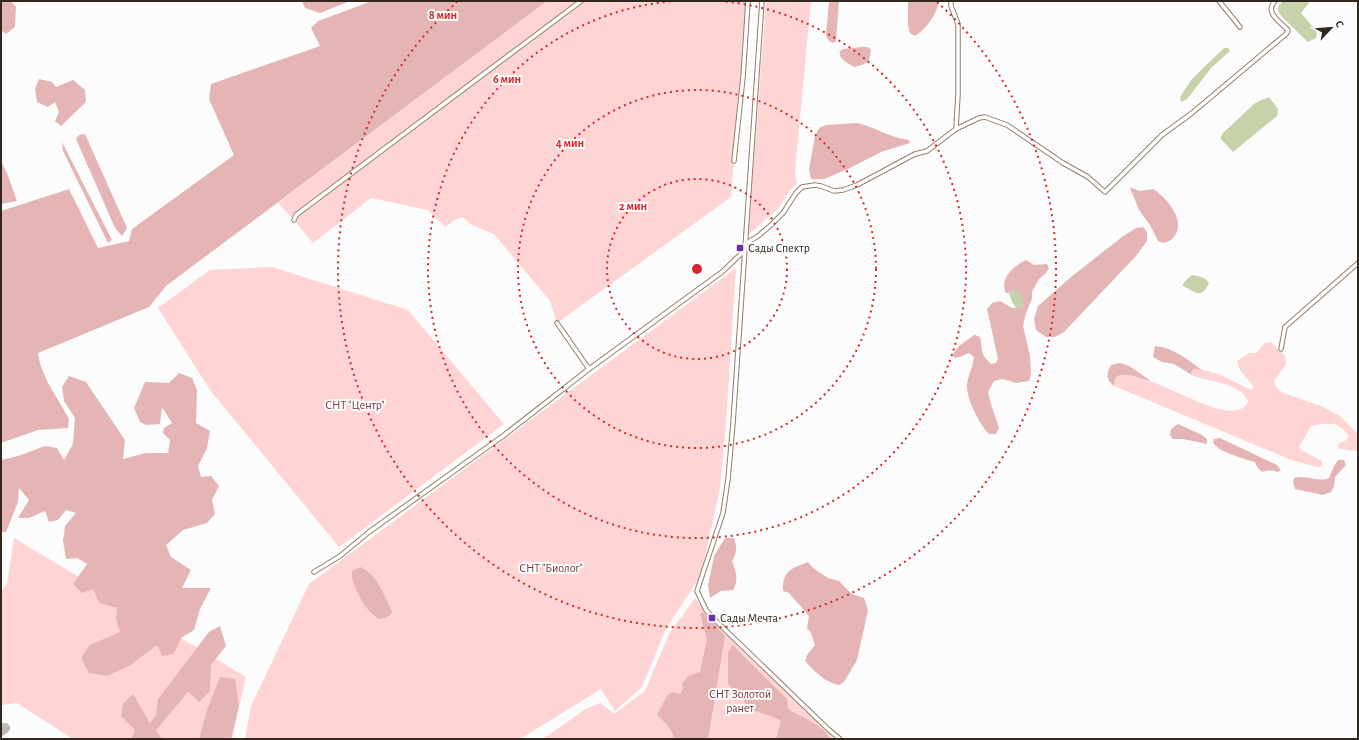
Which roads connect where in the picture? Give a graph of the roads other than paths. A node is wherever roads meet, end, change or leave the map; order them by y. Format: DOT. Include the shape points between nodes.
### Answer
graph roads {
  1 [pos="581,1"];
  2 [pos="748,1"];
  3 [pos="762,1"];
  4 [pos="951,1"];
  5 [pos="1219,1"];
  6 [pos="1275,1"];
  7 [pos="1240,27"];
  8 [pos="956,129"];
  9 [pos="734,161"];
  10 [pos="294,220"];
  11 [pos="745,244"];
  12 [pos="744,251"];
  13 [pos="1358,263"];
  14 [pos="557,322"];
  15 [pos="1281,349"];
  16 [pos="589,369"];
  17 [pos="314,572"];
  18 [pos="840,739"];
  1 -- 10 [label="street" via="296,215"];
  2 -- 9 [label="street"];
  3 -- 11 [label="street"];
  4 -- 8 [label="street" via="958,24"];
  5 -- 7 [label="street"];
  6 -- 8 [label="street" via="1270,10 1287,28 1286,34 1162,135 1105,192 1088,178 1002,123 985,117"];
  8 -- 11 [label="street" via="927,151 915,154 857,185 834,191 814,185 802,187 783,213 758,236"];
  11 -- 12 [label="street"];
  12 -- 16 [label="street" via="722,272"];
  12 -- 18 [label="street" via="728,479 723,513 697,592 706,610 724,630"];
  13 -- 15 [label="street" via="1285,327"];
  14 -- 16 [label="street"];
  16 -- 17 [label="street" via="504,436 369,532 340,556"];
}
